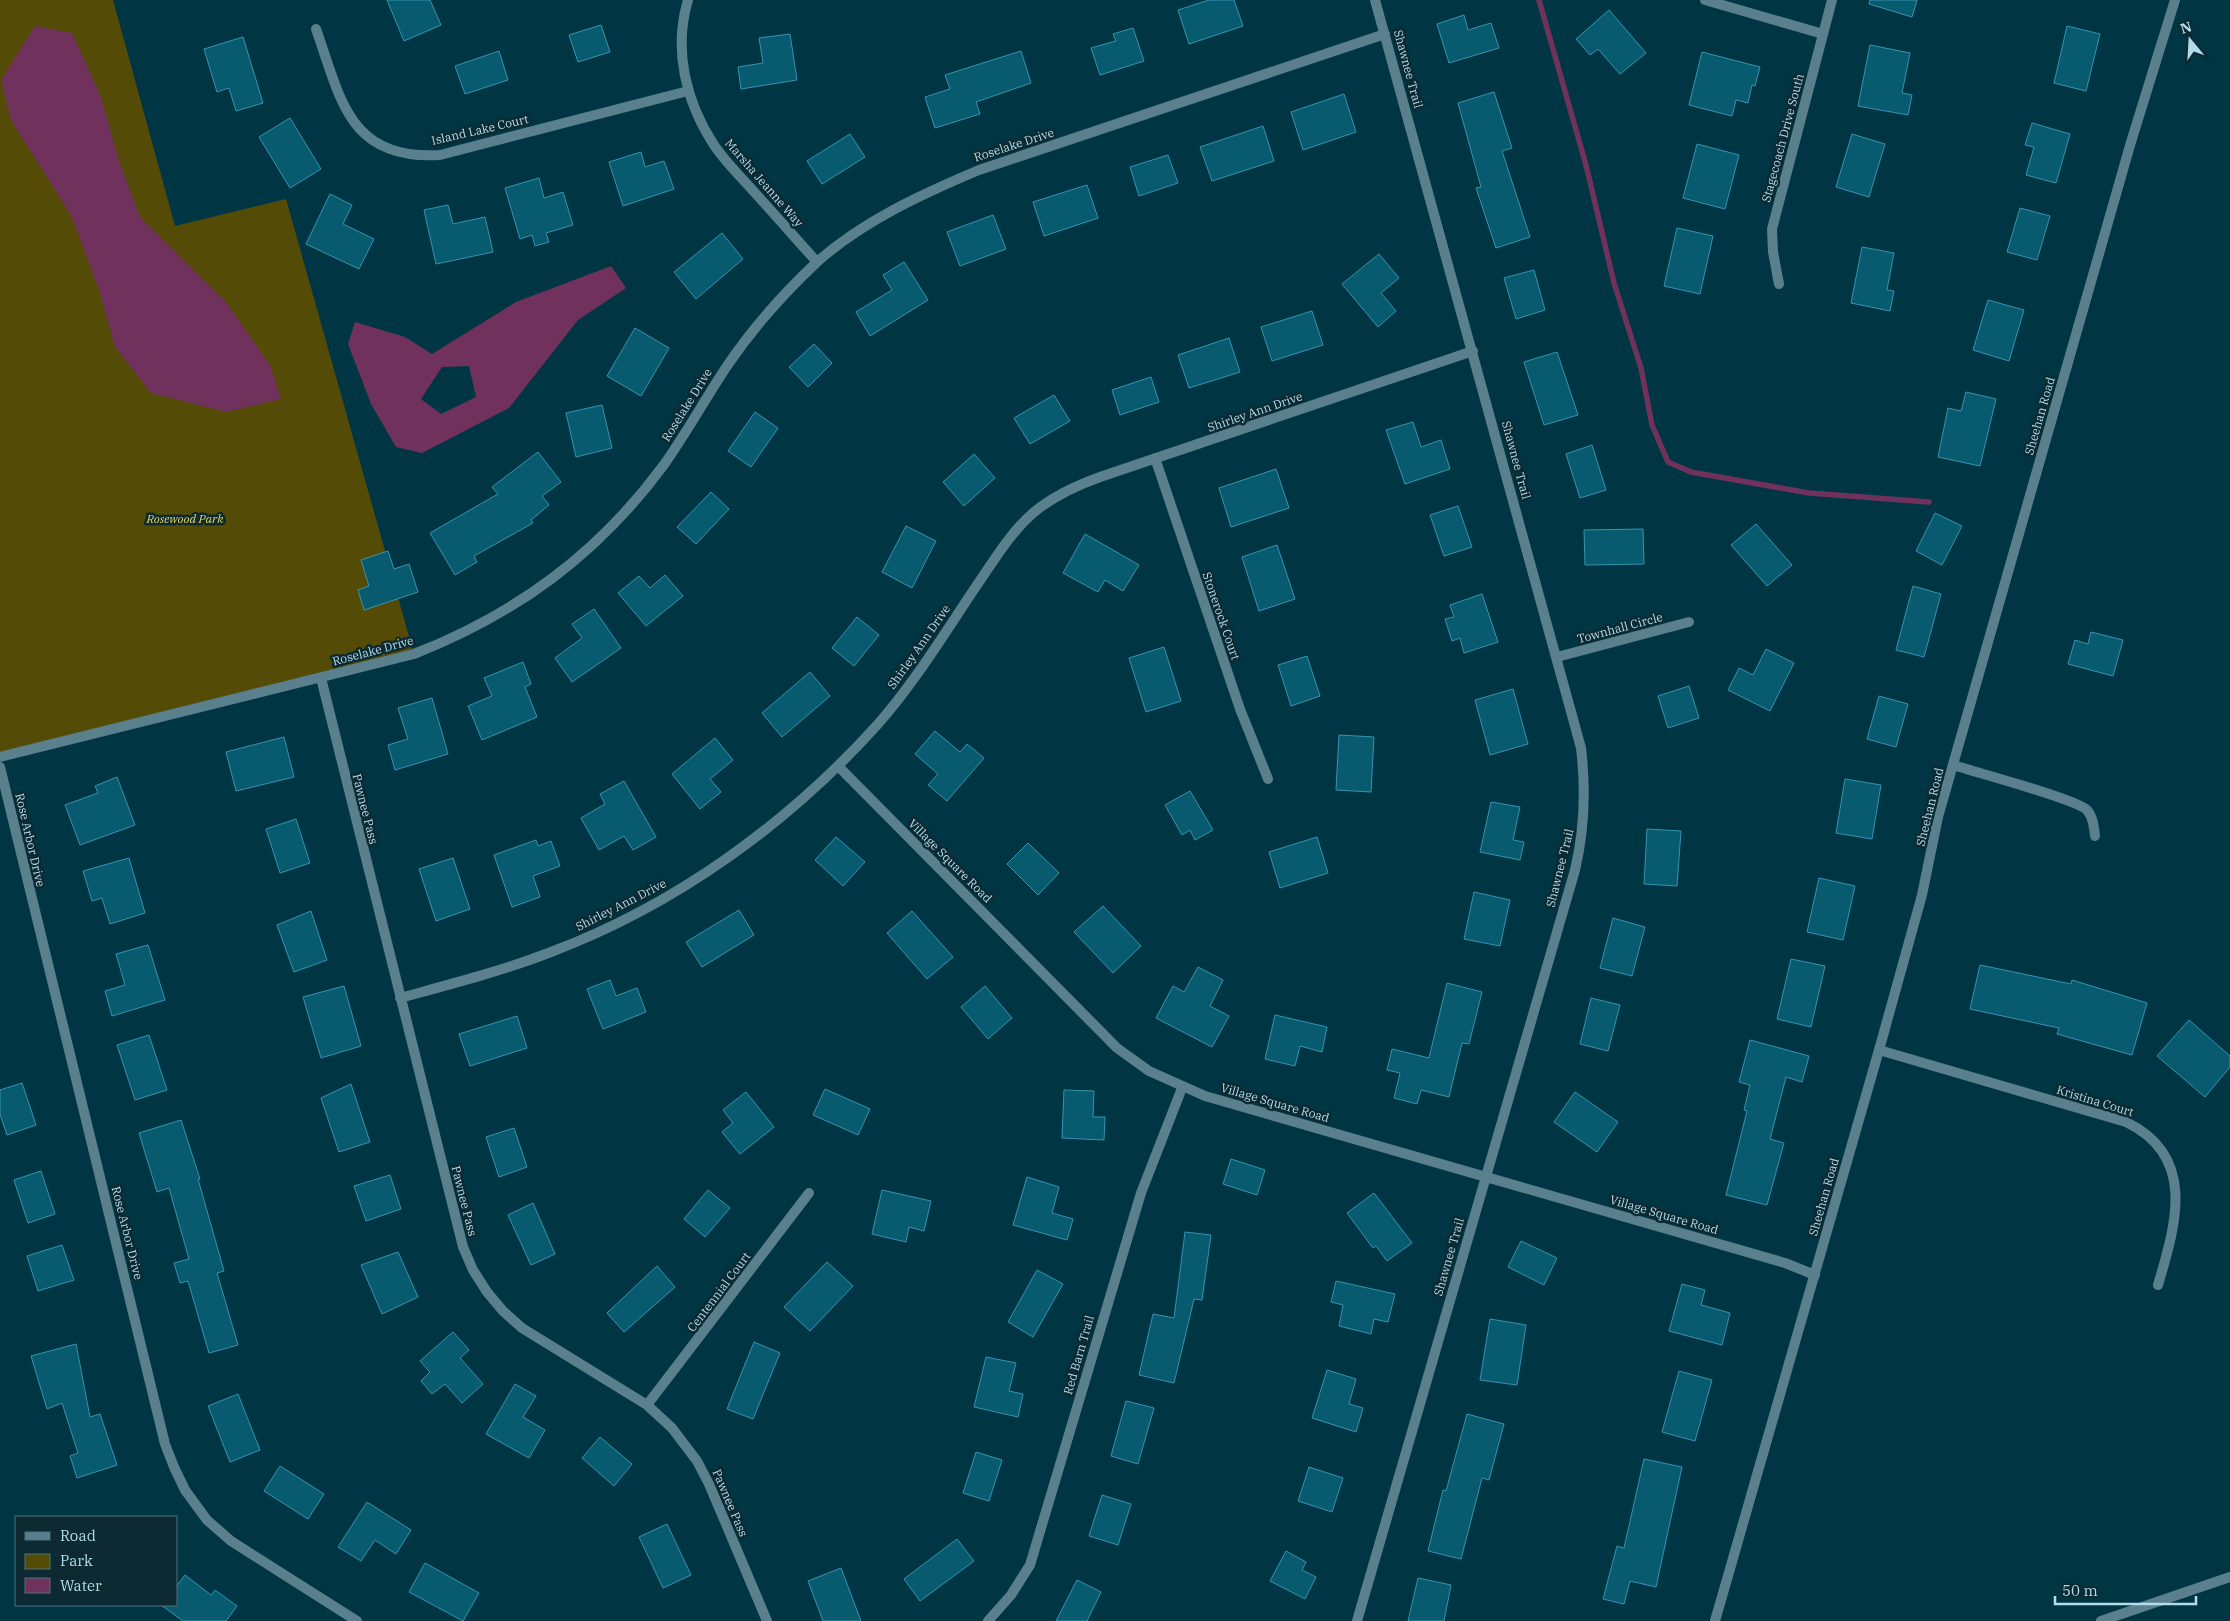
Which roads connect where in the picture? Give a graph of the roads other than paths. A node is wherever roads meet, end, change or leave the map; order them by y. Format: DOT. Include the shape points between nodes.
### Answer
graph roads {
  1 [pos="688,0"];
  2 [pos="1375,0"];
  3 [pos="1706,0"];
  4 [pos="1832,0"];
  5 [pos="2175,0"];
  6 [pos="316,29"];
  7 [pos="1385,34"];
  8 [pos="1823,34"];
  9 [pos="688,90"];
  10 [pos="817,262"];
  11 [pos="1779,284"];
  12 [pos="1473,351"];
  13 [pos="1156,458"];
  14 [pos="1688,622"];
  15 [pos="1557,657"];
  16 [pos="321,678"];
  17 [pos="0,757"];
  18 [pos="838,766"];
  19 [pos="1953,766"];
  20 [pos="0,767"];
  21 [pos="1268,779"];
  22 [pos="2095,836"];
  23 [pos="400,998"];
  24 [pos="1879,1050"];
  25 [pos="1182,1088"];
  26 [pos="1485,1176"];
  27 [pos="809,1193"];
  28 [pos="1815,1275"];
  29 [pos="2158,1284"];
  30 [pos="647,1405"];
  31 [pos="2230,1577"];
  32 [pos="357,1621"];
  33 [pos="767,1621"];
  34 [pos="988,1621"];
  35 [pos="1357,1621"];
  36 [pos="1715,1621"];
  37 [pos="2101,1621"];
  1 -- 9 [label="street, Marsha Jeanne Way" via="682,36 682,60"];
  2 -- 7 [label="street, Shawnee Trail"];
  3 -- 8 [label="street"];
  4 -- 8 [label="street, Stagecoach Drive South"];
  5 -- 19 [label="street, Sheehan Road" via="2131,142"];
  6 -- 9 [label="street, Island Lake Court" via="343,106 353,122 383,147 401,153 440,155"];
  7 -- 10 [label="street, Roselake Drive" via="979,170 885,214"];
  7 -- 12 [label="street, Shawnee Trail"];
  8 -- 11 [label="street, Stagecoach Drive South" via="1772,229"];
  9 -- 10 [label="street, Marsha Jeanne Way" via="715,145"];
  10 -- 16 [label="street, Roselake Drive" via="760,322 727,365 638,499 572,564 504,612 446,641 414,654"];
  12 -- 13 [label="street, Shirley Ann Drive"];
  12 -- 15 [label="street, Shawnee Trail"];
  13 -- 18 [label="street, Shirley Ann Drive" via="1075,486 1032,514 1008,539 924,665 879,722"];
  13 -- 21 [label="street, Stonerock Court" via="1240,709"];
  14 -- 15 [label="street, Townhall Circle"];
  15 -- 26 [label="street, Shawnee Trail" via="1581,748 1585,809 1582,840"];
  16 -- 17 [label="street, Roselake Drive"];
  16 -- 23 [label="street, Pawnee Pass"];
  18 -- 23 [label="street, Shirley Ann Drive" via="756,836 706,873 654,904 551,952 469,980"];
  18 -- 25 [label="street, Village Square Road" via="1118,1048 1149,1071"];
  19 -- 22 [label="street" via="2086,809 2094,823"];
  19 -- 24 [label="street, Sheehan Road" via="1938,816 1922,895"];
  20 -- 32 [label="street, Rose Arbor Drive" via="165,1444 174,1468 185,1490 207,1520 232,1541"];
  23 -- 30 [label="street, Pawnee Pass" via="463,1247 473,1270 497,1305 522,1328"];
  24 -- 28 [label="street, Sheehan Road"];
  24 -- 29 [label="street, Kristina Court" via="2126,1122 2155,1140 2172,1168 2177,1194 2170,1246"];
  25 -- 26 [label="street, Village Square Road"];
  25 -- 34 [label="street, Red Barn Trail" via="1141,1193 1030,1565 1011,1595"];
  26 -- 28 [label="street, Village Square Road" via="1785,1263"];
  26 -- 35 [label="street, Shawnee Trail"];
  27 -- 30 [label="street, Centennial Court"];
  28 -- 36 [label="street, Sheehan Road"];
  30 -- 33 [label="street, Pawnee Pass" via="672,1428 697,1461"];
  31 -- 37 [label="street"];
}
